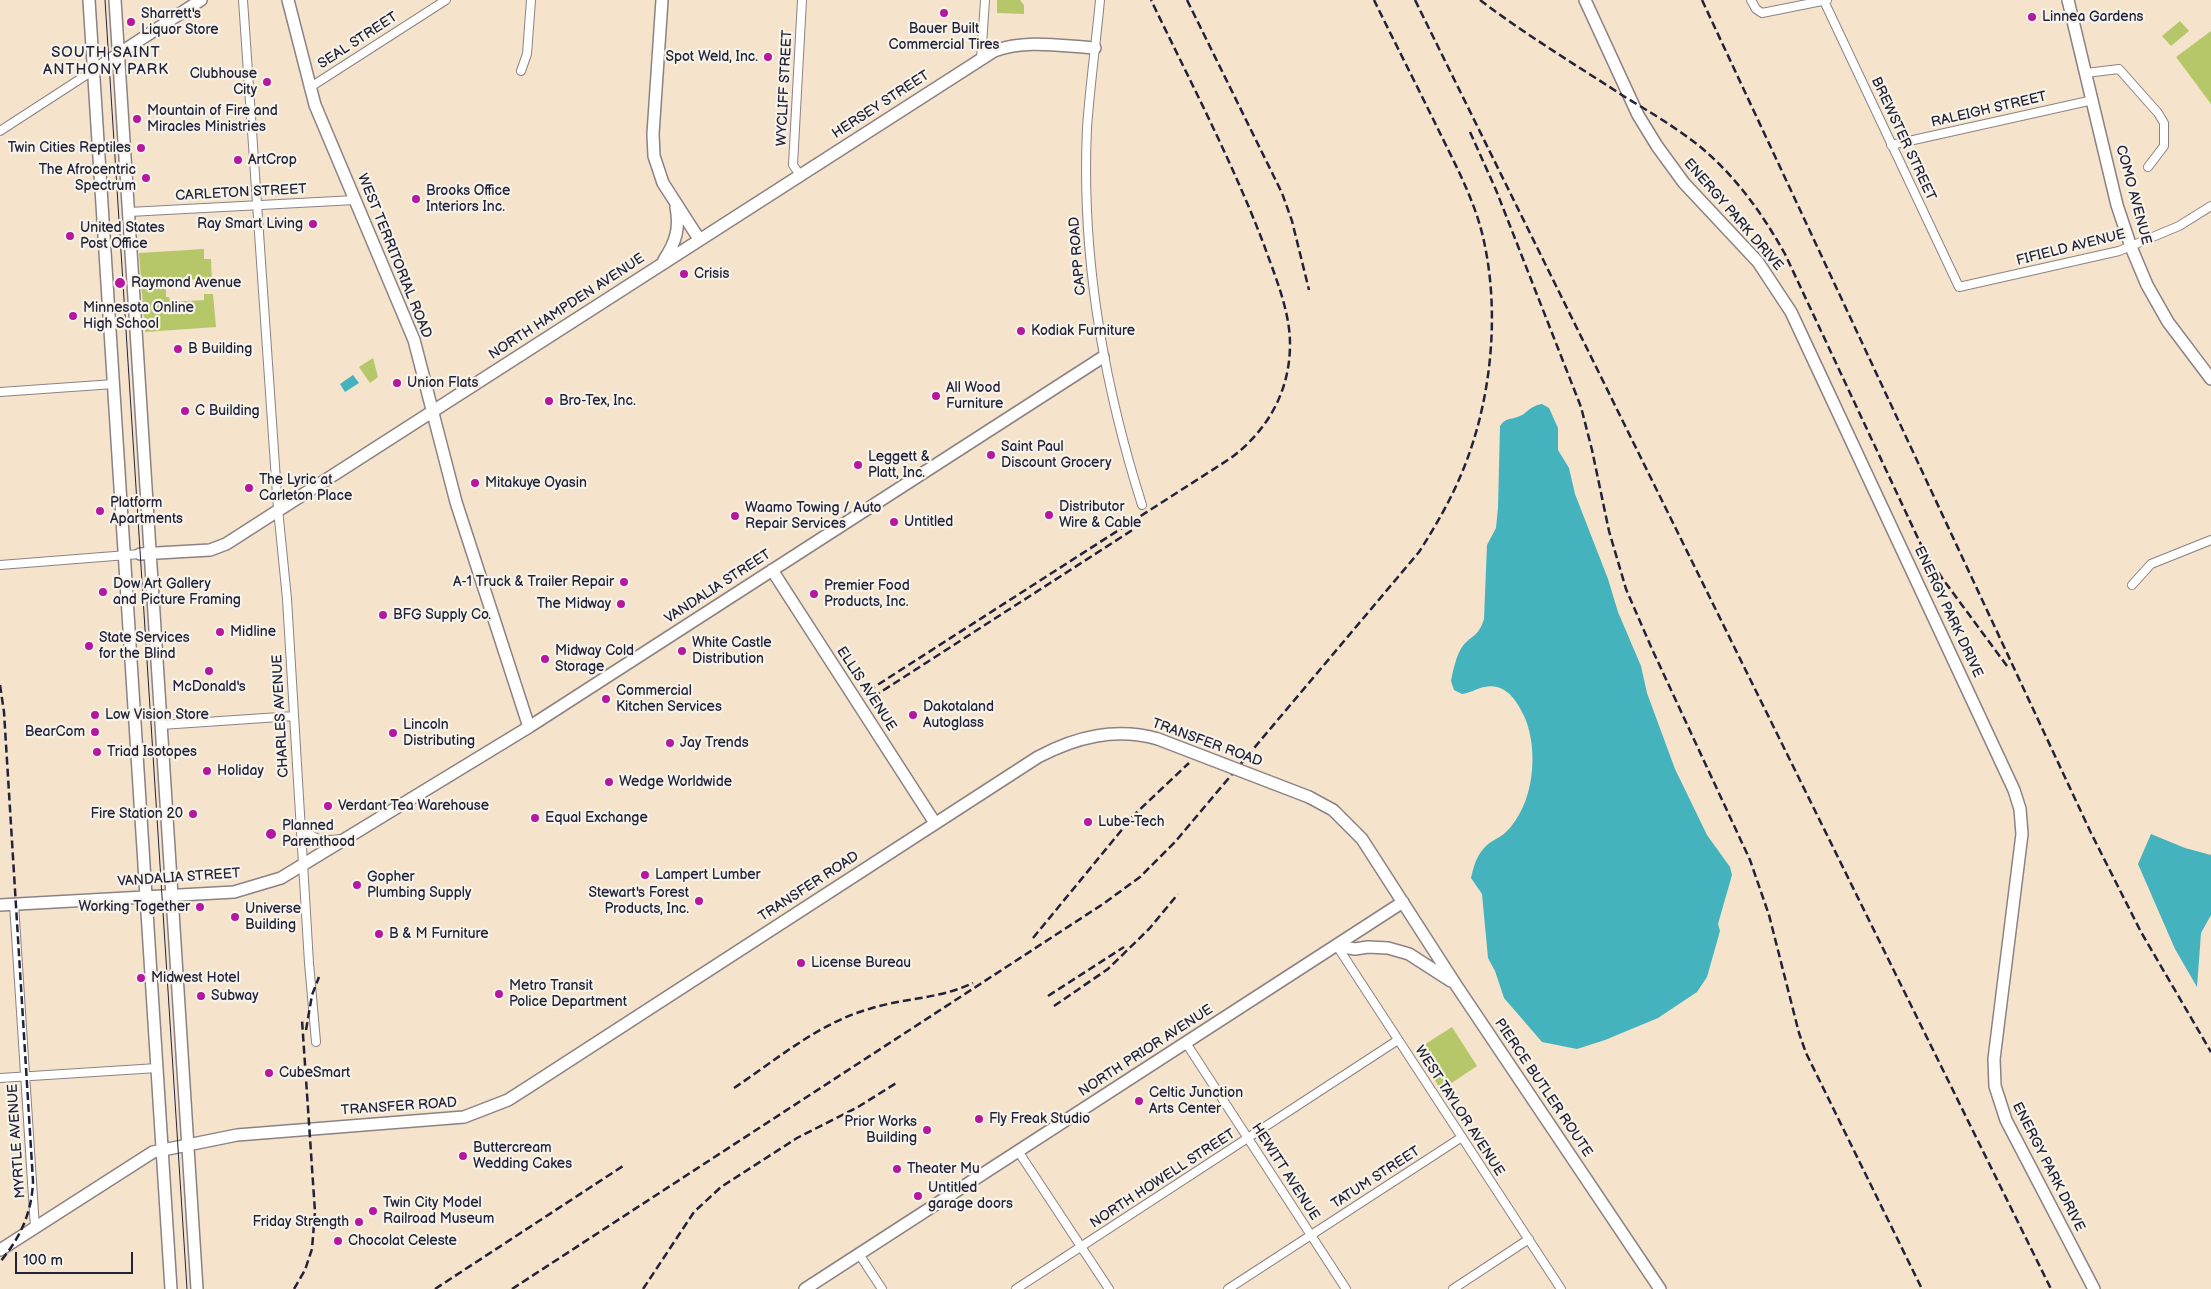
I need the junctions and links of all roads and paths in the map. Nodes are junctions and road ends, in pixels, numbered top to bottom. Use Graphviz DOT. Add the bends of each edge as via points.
graph roads {
  1 [pos="89,0"];
  2 [pos="115,0"];
  3 [pos="201,0"];
  4 [pos="243,0"];
  5 [pos="288,0"];
  6 [pos="446,0"];
  7 [pos="531,0"];
  8 [pos="662,0"];
  9 [pos="802,0"];
  10 [pos="985,0"];
  11 [pos="1100,0"];
  12 [pos="1585,0"];
  13 [pos="1750,0"];
  14 [pos="1826,0"];
  15 [pos="2068,0"];
  16 [pos="1094,48"];
  17 [pos="118,54"];
  18 [pos="981,59"];
  19 [pos="94,70"];
  20 [pos="521,70"];
  21 [pos="2086,73"];
  22 [pos="309,88"];
  23 [pos="2093,100"];
  24 [pos="0,131"];
  25 [pos="1891,145"];
  26 [pos="2148,167"];
  27 [pos="800,175"];
  28 [pos="355,200"];
  29 [pos="676,203"];
  30 [pos="259,204"];
  31 [pos="2211,206"];
  32 [pos="129,212"];
  33 [pos="699,239"];
  34 [pos="2130,247"];
  35 [pos="661,265"];
  36 [pos="1959,287"];
  37 [pos="1103,357"];
  38 [pos="2211,379"];
  39 [pos="114,384"];
  40 [pos="0,392"];
  41 [pos="432,412"];
  42 [pos="1142,505"];
  43 [pos="278,509"];
  44 [pos="2211,540"];
  45 [pos="145,554"];
  46 [pos="125,555"];
  47 [pos="0,565"];
  48 [pos="772,570"];
  49 [pos="2132,585"];
  50 [pos="294,716"];
  51 [pos="161,725"];
  52 [pos="529,726"];
  53 [pos="935,823"];
  54 [pos="300,825"];
  55 [pos="347,838"];
  56 [pos="302,866"];
  57 [pos="172,894"];
  58 [pos="146,896"];
  59 [pos="1403,902"];
  60 [pos="14,904"];
  61 [pos="0,905"];
  62 [pos="1337,946"];
  63 [pos="1456,985"];
  64 [pos="1398,1040"];
  65 [pos="316,1042"];
  66 [pos="1186,1043"];
  67 [pos="157,1068"];
  68 [pos="25,1076"];
  69 [pos="0,1078"];
  70 [pos="1462,1137"];
  71 [pos="1248,1138"];
  72 [pos="188,1144"];
  73 [pos="162,1150"];
  74 [pos="1018,1152"];
  75 [pos="34,1228"];
  76 [pos="1311,1235"];
  77 [pos="1529,1239"];
  78 [pos="1081,1247"];
  79 [pos="0,1250"];
  80 [pos="859,1254"];
  81 [pos="171,1289"];
  82 [pos="197,1289"];
  83 [pos="804,1289"];
  84 [pos="882,1289"];
  85 [pos="1016,1289"];
  86 [pos="1109,1289"];
  87 [pos="1228,1289"];
  88 [pos="1346,1289"];
  89 [pos="1453,1289"];
  90 [pos="1561,1289"];
  91 [pos="1660,1289"];
  92 [pos="2094,1289"];
  1 -- 19 [label="street"];
  2 -- 17 [label="street"];
  3 -- 17 [label="street"];
  4 -- 30 [label="street, CHARLES AVENUE"];
  5 -- 22 [label="street, WEST TERRITORIAL ROAD"];
  6 -- 22 [label="street, SEAL STREET"];
  7 -- 20 [label="street" via="527,54"];
  8 -- 29 [label="street" via="653,144 663,183"];
  9 -- 27 [label="street, WYCLIFF STREET" via="793,165"];
  10 -- 18 [label="street"];
  11 -- 16 [label="street, CAPP ROAD"];
  12 -- 92 [label="street, ENERGY PARK DRIVE" via="1638,115 1661,153 1684,184 1758,262 1791,312 2014,790 2022,821 2022,840 1994,1059 1995,1086 2006,1120"];
  13 -- 14 [label="street" via="1762,13"];
  14 -- 25 [label="street, BREWSTER STREET"];
  15 -- 21 [label="street, COMO AVENUE"];
  16 -- 18 [label="street, HERSEY STREET" via="1034,43 1006,46"];
  16 -- 37 [label="street, CAPP ROAD" via="1088,127 1087,216"];
  17 -- 19 [label="street"];
  17 -- 32 [label="street"];
  18 -- 27 [label="street, HERSEY STREET"];
  19 -- 24 [label="street"];
  19 -- 39 [label="street"];
  21 -- 23 [label="street, COMO AVENUE"];
  21 -- 26 [label="street" via="2119,70 2160,116 2165,132 2164,146"];
  22 -- 28 [label="street, WEST TERRITORIAL ROAD"];
  23 -- 25 [label="street, RALEIGH STREET"];
  23 -- 34 [label="street, COMO AVENUE"];
  25 -- 36 [label="street, BREWSTER STREET"];
  27 -- 33 [label="street, HERSEY STREET"];
  28 -- 30 [label="street, CARLETON STREET"];
  28 -- 41 [label="street, WEST TERRITORIAL ROAD" via="414,340"];
  29 -- 33 [label="street"];
  29 -- 35 [label="street, NORTH HAMPDEN AVENUE" via="679,221 676,241"];
  30 -- 32 [label="street, CARLETON STREET"];
  30 -- 43 [label="street, CHARLES AVENUE"];
  31 -- 34 [label="street, FIFIELD AVENUE" via="2179,226"];
  32 -- 45 [label="street"];
  33 -- 35 [label="street, NORTH HAMPDEN AVENUE"];
  34 -- 36 [label="street, FIFIELD AVENUE"];
  34 -- 38 [label="street, COMO AVENUE" via="2168,322"];
  35 -- 41 [label="street, NORTH HAMPDEN AVENUE"];
  37 -- 42 [label="street, CAPP ROAD" via="1118,424"];
  37 -- 48 [label="street, VANDALIA STREET"];
  39 -- 40 [label="street"];
  39 -- 46 [label="street"];
  41 -- 43 [label="street, NORTH HAMPDEN AVENUE"];
  41 -- 52 [label="street, WEST TERRITORIAL ROAD" via="456,502"];
  43 -- 45 [label="street, NORTH HAMPDEN AVENUE" via="218,548"];
  43 -- 50 [label="street, CHARLES AVENUE"];
  44 -- 49 [label="street" via="2151,564"];
  45 -- 46 [label="street, NORTH HAMPDEN AVENUE"];
  45 -- 51 [label="street"];
  46 -- 47 [label="street, NORTH HAMPDEN AVENUE"];
  46 -- 58 [label="street"];
  48 -- 52 [label="street, VANDALIA STREET"];
  48 -- 53 [label="street, ELLIS AVENUE"];
  50 -- 51 [label="street"];
  50 -- 54 [label="street, CHARLES AVENUE"];
  51 -- 57 [label="street"];
  52 -- 55 [label="street, VANDALIA STREET"];
  53 -- 59 [label="street, TRANSFER ROAD, bridge" via="1038,757 1069,743 1119,733 1145,736 1309,797 1333,810 1354,829"];
  53 -- 72 [label="street, TRANSFER ROAD" via="508,1100 482,1112 446,1120 237,1135"];
  54 -- 55 [label="street, VANDALIA STREET" via="317,840"];
  54 -- 56 [label="street, CHARLES AVENUE"];
  55 -- 56 [label="street, VANDALIA STREET"];
  56 -- 57 [label="street, VANDALIA STREET" via="281,878 234,892"];
  56 -- 65 [label="street, CHARLES AVENUE"];
  57 -- 58 [label="street, VANDALIA STREET"];
  57 -- 72 [label="street"];
  58 -- 60 [label="street, VANDALIA STREET"];
  58 -- 67 [label="street"];
  59 -- 62 [label="street, NORTH PRIOR AVENUE"];
  59 -- 63 [label="street, PIERCE BUTLER ROUTE"];
  60 -- 61 [label="street, VANDALIA STREET"];
  60 -- 68 [label="street, MYRTLE AVENUE"];
  62 -- 63 [label="street" via="1388,948 1409,954"];
  62 -- 64 [label="street, WEST TAYLOR AVENUE"];
  62 -- 66 [label="street, NORTH PRIOR AVENUE"];
  63 -- 91 [label="street, PIERCE BUTLER ROUTE"];
  64 -- 70 [label="street, WEST TAYLOR AVENUE"];
  64 -- 71 [label="street, NORTH HOWELL STREET"];
  66 -- 71 [label="street, HEWITT AVENUE"];
  66 -- 74 [label="street, NORTH PRIOR AVENUE"];
  67 -- 68 [label="street"];
  67 -- 73 [label="street"];
  68 -- 69 [label="street"];
  68 -- 75 [label="street, MYRTLE AVENUE"];
  70 -- 76 [label="street, TATUM STREET"];
  70 -- 77 [label="street, WEST TAYLOR AVENUE"];
  71 -- 76 [label="street, HEWITT AVENUE"];
  71 -- 78 [label="street, NORTH HOWELL STREET"];
  72 -- 73 [label="street, TRANSFER ROAD"];
  72 -- 82 [label="street"];
  73 -- 75 [label="street, TRANSFER ROAD" via="146,1156"];
  73 -- 81 [label="street"];
  74 -- 78 [label="street"];
  74 -- 80 [label="street, NORTH PRIOR AVENUE"];
  75 -- 79 [label="street, TRANSFER ROAD"];
  76 -- 87 [label="street, TATUM STREET"];
  76 -- 88 [label="street, HEWITT AVENUE"];
  77 -- 89 [label="street"];
  77 -- 90 [label="street, WEST TAYLOR AVENUE"];
  78 -- 85 [label="street, NORTH HOWELL STREET"];
  78 -- 86 [label="street"];
  80 -- 83 [label="street, NORTH PRIOR AVENUE"];
  80 -- 84 [label="street"];
}
